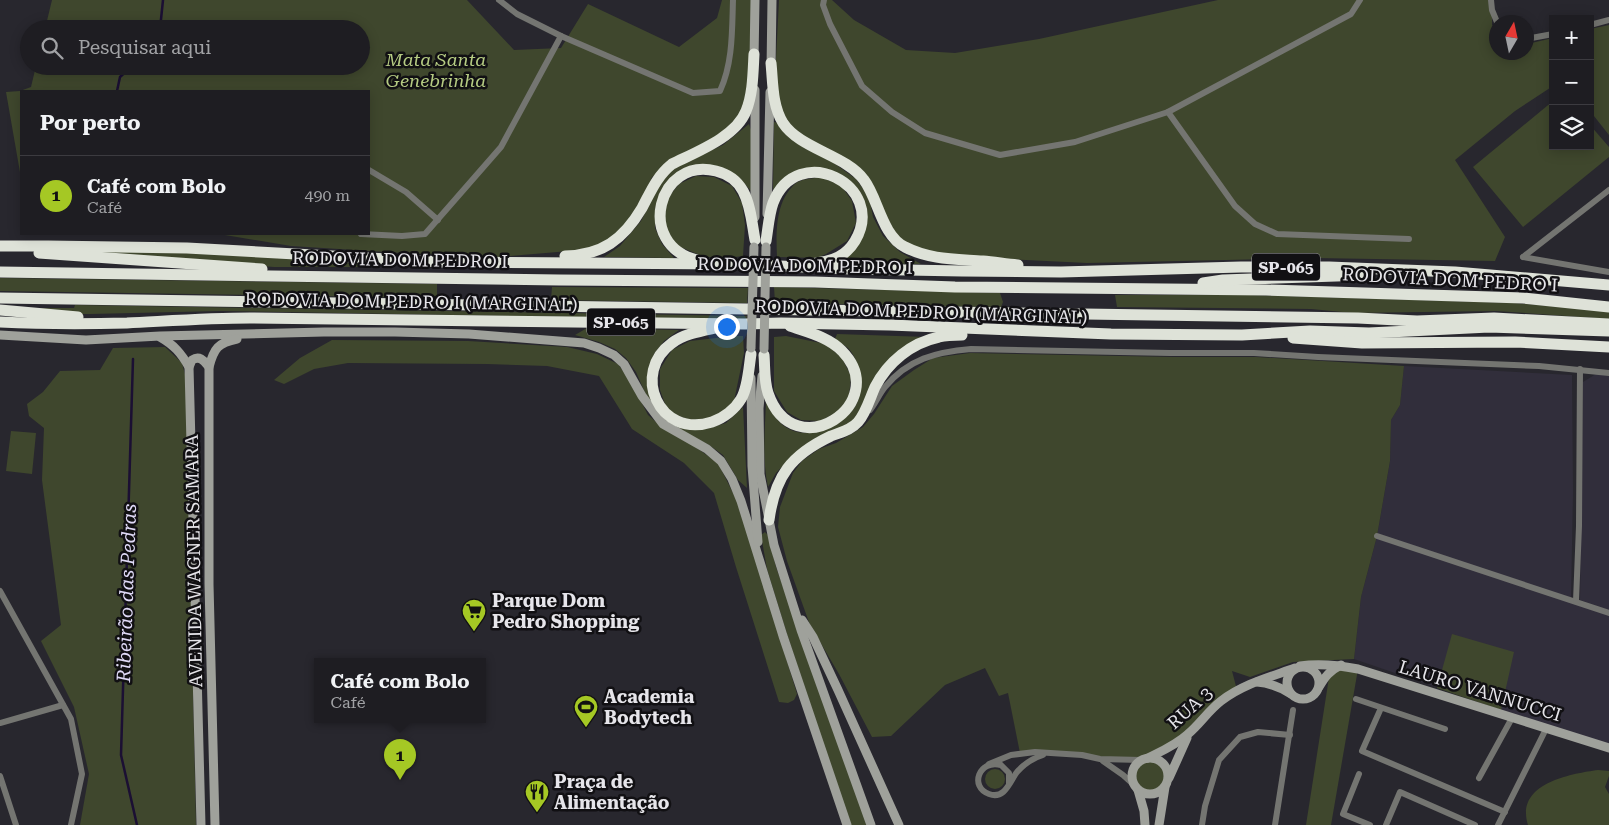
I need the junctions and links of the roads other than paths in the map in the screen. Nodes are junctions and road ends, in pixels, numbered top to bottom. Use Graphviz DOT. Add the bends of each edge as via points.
graph roads {
  1 [pos="499,0"];
  2 [pos="733,0"];
  3 [pos="755,0"];
  4 [pos="772,0"];
  5 [pos="824,0"];
  6 [pos="1360,0"];
  7 [pos="1491,0"];
  8 [pos="1494,15"];
  9 [pos="1609,20"];
  10 [pos="1594,24"];
  11 [pos="1549,35"];
  12 [pos="561,36"];
  13 [pos="1534,38"];
  14 [pos="754,54"];
  15 [pos="771,63"];
  16 [pos="1168,112"];
  17 [pos="370,171"];
  18 [pos="1609,190"];
  19 [pos="438,220"];
  20 [pos="370,234"];
  21 [pos="1409,239"];
  22 [pos="760,244"];
  23 [pos="0,246"];
  24 [pos="0,251"];
  25 [pos="443,262"];
  26 [pos="729,264"];
  27 [pos="786,266"];
  28 [pos="1453,271"];
  29 [pos="0,272"];
  30 [pos="1061,272"];
  31 [pos="1609,272"];
  32 [pos="336,277"];
  33 [pos="1609,285"];
  34 [pos="1161,288"];
  35 [pos="0,298"];
  36 [pos="1609,307"];
  37 [pos="0,310"];
  38 [pos="216,318"];
  39 [pos="0,322"];
  40 [pos="781,323"];
  41 [pos="745,324"];
  42 [pos="1609,324"];
  43 [pos="1006,331"];
  44 [pos="1609,331"];
  45 [pos="1242,334"];
  46 [pos="264,335"];
  47 [pos="2,336"];
  48 [pos="160,336"];
  49 [pos="1609,347"];
  50 [pos="751,351"];
  51 [pos="764,352"];
  52 [pos="189,367"];
  53 [pos="209,367"];
  54 [pos="1580,369"];
  55 [pos="1609,373"];
  56 [pos="858,421"];
  57 [pos="769,520"];
  58 [pos="1378,536"];
  59 [pos="766,579"];
  60 [pos="0,591"];
  61 [pos="1576,601"];
  62 [pos="792,605"];
  63 [pos="1609,613"];
  64 [pos="1341,665"];
  65 [pos="1298,667"];
  66 [pos="1254,682"];
  67 [pos="1318,688"];
  68 [pos="1291,694"];
  69 [pos="1356,699"];
  70 [pos="63,705"];
  71 [pos="1381,708"];
  72 [pos="1293,710"];
  73 [pos="1512,718"];
  74 [pos="0,723"];
  75 [pos="1445,729"];
  76 [pos="1546,729"];
  77 [pos="1190,733"];
  78 [pos="1290,735"];
  79 [pos="1609,748"];
  80 [pos="1047,754"];
  81 [pos="1100,759"];
  82 [pos="1144,759"];
  83 [pos="989,764"];
  84 [pos="1359,774"];
  85 [pos="0,776"];
  86 [pos="1479,778"];
  87 [pos="1010,784"];
  88 [pos="1166,784"];
  89 [pos="1136,787"];
  90 [pos="1505,812"];
  91 [pos="16,825"];
  92 [pos="71,825"];
  93 [pos="201,825"];
  94 [pos="215,825"];
  95 [pos="847,825"];
  96 [pos="871,825"];
  97 [pos="898,825"];
  98 [pos="1145,825"];
  99 [pos="1159,825"];
  100 [pos="1202,825"];
  101 [pos="1275,825"];
  102 [pos="1370,825"];
  103 [pos="1386,825"];
  104 [pos="1475,825"];
  105 [pos="1498,825"];
  1 -- 12 [label="street" via="517,14"];
  2 -- 12 [label="street" via="730,52 720,91 693,93"];
  3 -- 14 [label="main road"];
  4 -- 15 [label="main road"];
  5 -- 16 [label="street" via="830,24 862,86 892,112 925,133 1000,155 1075,142"];
  6 -- 16 [label="street" via="1350,14"];
  7 -- 8 [label="street"];
  9 -- 10 [label="street"];
  11 -- 13 [label="street"];
  12 -- 19 [label="street" via="501,147"];
  14 -- 22 [label="main road"];
  14 -- 25 [label="highway" via="750,97 741,120 726,136 665,170 630,225 605,248 573,256"];
  15 -- 22 [label="main road"];
  15 -- 30 [label="highway" via="774,98 784,124 805,142 864,178 879,214 902,246 936,258 987,261"];
  16 -- 21 [label="street" via="1235,206 1255,224 1277,234"];
  17 -- 19 [label="street" via="406,192"];
  18 -- 31 [label="street" via="1523,257"];
  19 -- 20 [label="street" via="425,234"];
  22 -- 26 [label="highway" via="748,202 732,178 706,169 686,173 673,182 660,206 659,219 664,236 687,257"];
  22 -- 27 [label="highway" via="773,204 787,181 807,172 818,172 829,174 850,186 862,214 858,235 851,247 832,260"];
  22 -- 50 [label="main road, bridge"];
  22 -- 51 [label="main road, bridge"];
  23 -- 25 [label="highway, SP-065" via="187,248"];
  24 -- 32 [label="highway" via="195,263"];
  25 -- 26 [label="highway, SP-065"];
  26 -- 27 [label="highway, SP-065"];
  27 -- 30 [label="highway, SP-065" via="851,270"];
  28 -- 30 [label="highway, SP-065" via="1310,266"];
  28 -- 33 [label="highway, SP-065"];
  28 -- 34 [label="highway" via="1223,280"];
  29 -- 32 [label="highway, RODOVIA DOM PEDRO I / SP-065"];
  32 -- 34 [label="highway, RODOVIA DOM PEDRO I / SP-065"];
  34 -- 36 [label="highway, RODOVIA DOM PEDRO I / SP-065" via="1523,298"];
  35 -- 42 [label="highway, RODOVIA DOM PEDRO I / SP-065" via="1417,321 1494,318"];
  37 -- 38 [label="highway" via="91,317 168,315"];
  38 -- 39 [label="highway, RODOVIA DOM PEDRO I (MARGINAL) / SP-065" via="116,323"];
  38 -- 41 [label="highway, RODOVIA DOM PEDRO I (MARGINAL) / SP-065"];
  40 -- 41 [label="highway, RODOVIA DOM PEDRO I (MARGINAL) / SP-065"];
  40 -- 43 [label="highway, RODOVIA DOM PEDRO I (MARGINAL) / SP-065"];
  40 -- 51 [label="highway" via="842,350 855,375 856,388 846,411 834,421 808,428 785,419 767,392"];
  41 -- 50 [label="highway" via="687,336 660,354 653,371 653,389 664,413 686,424 701,425 719,419 742,397"];
  43 -- 45 [label="highway, RODOVIA DOM PEDRO I (MARGINAL) / SP-065"];
  43 -- 56 [label="highway" via="940,337 905,352 880,378"];
  44 -- 45 [label="highway" via="1488,327"];
  45 -- 49 [label="highway" via="1362,343 1515,342"];
  46 -- 48 [label="main road"];
  46 -- 53 [label="main road, AVENIDA WAGNER SAMARA" via="217,346"];
  46 -- 59 [label="main road" via="324,332 469,334 584,343 614,355 624,364 663,424 707,449 721,461 741,501"];
  47 -- 48 [label="main road" via="86,340"];
  48 -- 52 [label="main road" via="175,346"];
  50 -- 59 [label="main road" via="756,533"];
  51 -- 57 [label="main road" via="759,441 760,474"];
  52 -- 53 [label="main road" via="192,360 199,358"];
  52 -- 93 [label="main road, AVENIDA WAGNER SAMARA"];
  53 -- 94 [label="main road, AVENIDA WAGNER SAMARA"];
  54 -- 55 [label="street"];
  54 -- 56 [label="street" via="1254,353 971,349 945,351 914,362 893,377 868,413"];
  54 -- 61 [label="street"];
  56 -- 57 [label="highway" via="801,453 787,468 772,502"];
  57 -- 62 [label="main road"];
  58 -- 61 [label="street"];
  59 -- 95 [label="main road"];
  60 -- 70 [label="street"];
  61 -- 63 [label="street"];
  62 -- 96 [label="main road"];
  62 -- 97 [label="main road" via="835,683"];
  64 -- 65 [label="main road, RUA 3"];
  64 -- 67 [label="main road" via="1326,675"];
  64 -- 73 [label="main road, LAURO VANNUCCI"];
  65 -- 66 [label="main road, RUA 3"];
  65 -- 67 [label="main road" via="1311,668 1316,672"];
  65 -- 68 [label="main road" via="1286,680"];
  66 -- 68 [label="main road" via="1266,682"];
  66 -- 77 [label="main road, RUA 3" via="1221,701"];
  67 -- 68 [label="main road" via="1306,699"];
  69 -- 71 [label="street"];
  70 -- 74 [label="street"];
  70 -- 92 [label="street" via="71,719 82,774"];
  71 -- 75 [label="street"];
  71 -- 90 [label="street" via="1362,751"];
  72 -- 78 [label="street"];
  73 -- 76 [label="main road, LAURO VANNUCCI"];
  73 -- 86 [label="street"];
  76 -- 79 [label="main road, LAURO VANNUCCI"];
  76 -- 90 [label="street"];
  77 -- 82 [label="main road, RUA 3"];
  77 -- 88 [label="main road"];
  78 -- 100 [label="street" via="1258,732 1240,737 1219,760 1204,806"];
  78 -- 101 [label="street"];
  80 -- 81 [label="street"];
  80 -- 83 [label="street" via="1011,754"];
  80 -- 87 [label="street" via="1024,765"];
  81 -- 82 [label="street"];
  81 -- 89 [label="street"];
  82 -- 88 [label="main road" via="1155,759 1166,767"];
  82 -- 89 [label="main road" via="1132,771 1131,778"];
  83 -- 87 [label="street" via="1006,768"];
  83 -- 87 [label="street" via="978,778 982,790 995,795 1005,791"];
  84 -- 102 [label="street" via="1343,814"];
  85 -- 91 [label="street"];
  88 -- 89 [label="main road" via="1155,794"];
  88 -- 99 [label="main road"];
  89 -- 98 [label="main road"];
  90 -- 105 [label="street"];
  103 -- 104 [label="street" via="1400,792"];
}
